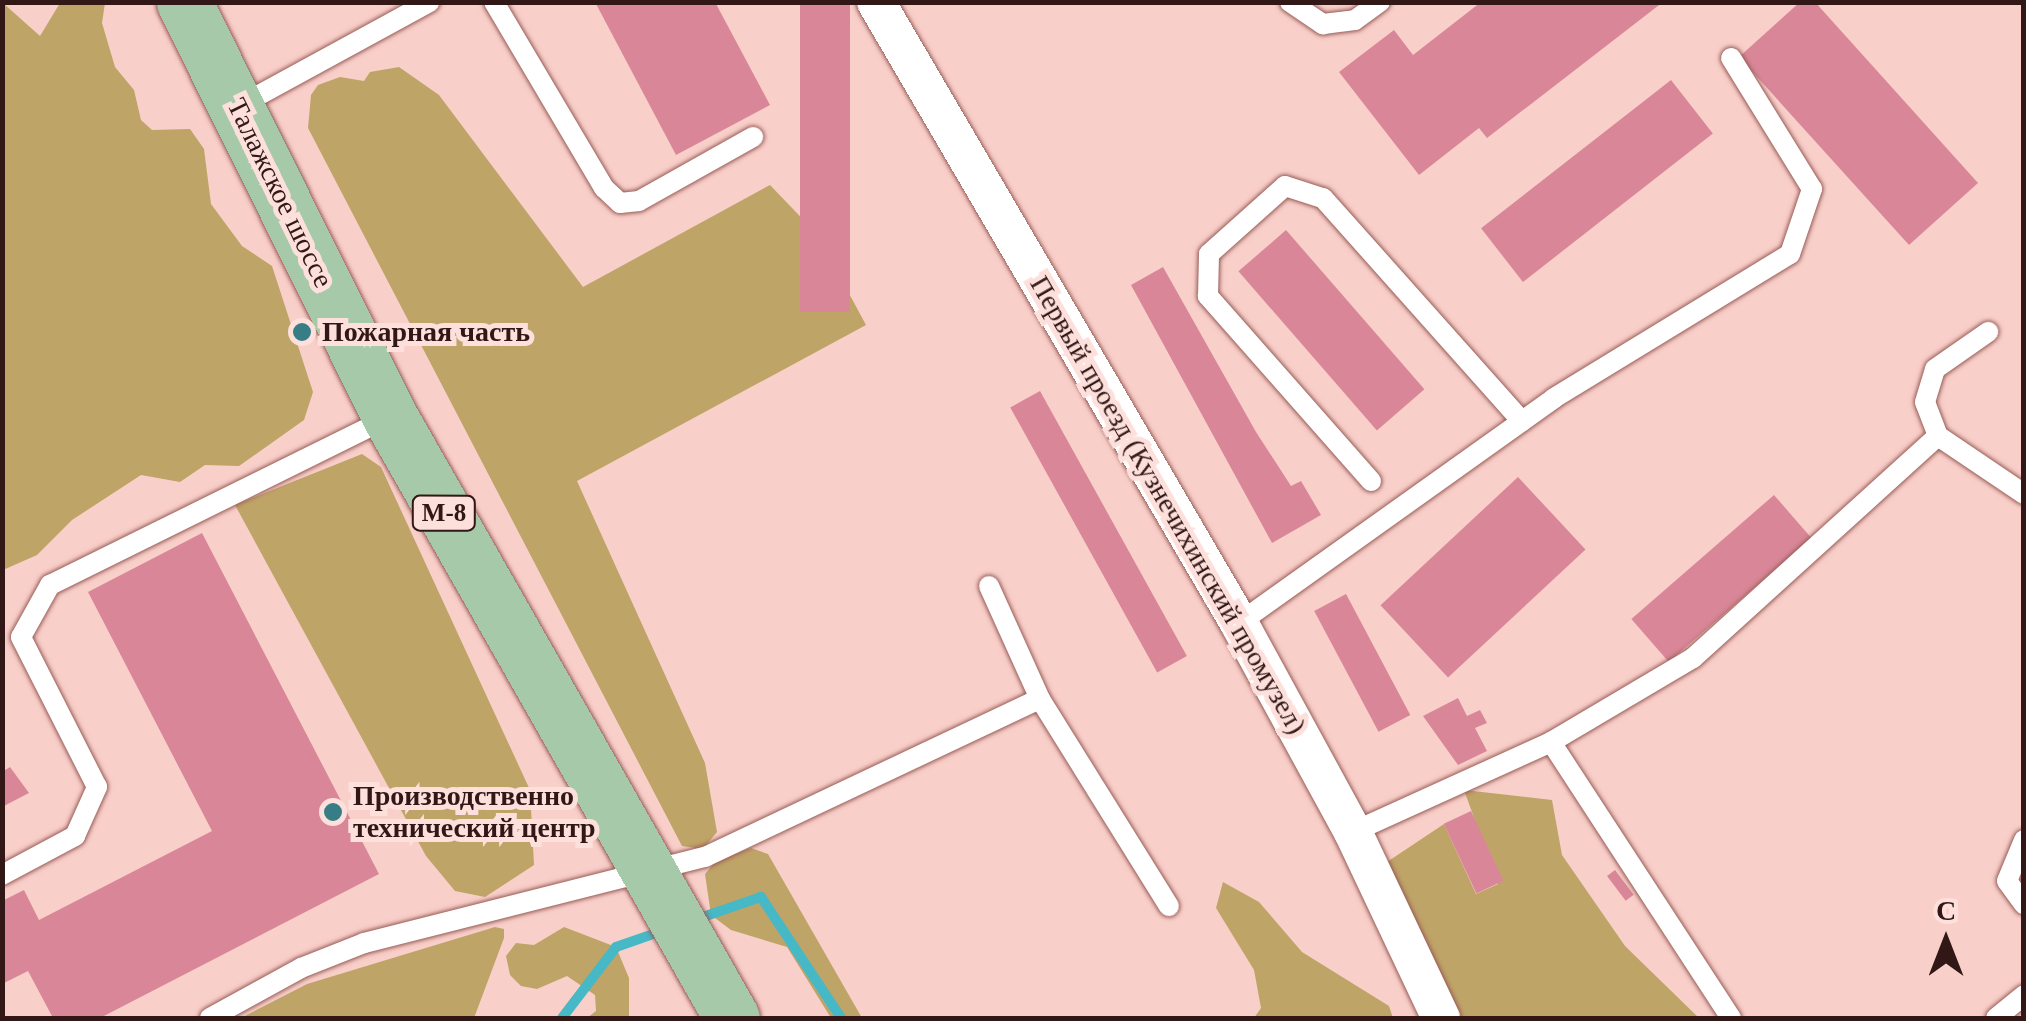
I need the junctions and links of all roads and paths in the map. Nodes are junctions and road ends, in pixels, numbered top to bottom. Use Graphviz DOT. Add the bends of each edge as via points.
graph roads {
  1 [pos="184,2"];
  2 [pos="430,2"];
  3 [pos="494,2"];
  4 [pos="876,2"];
  5 [pos="1290,2"];
  6 [pos="1380,2"];
  7 [pos="1731,58"];
  8 [pos="237,107"];
  9 [pos="753,137"];
  10 [pos="1988,332"];
  11 [pos="390,417"];
  12 [pos="1522,422"];
  13 [pos="1938,436"];
  14 [pos="1371,481"];
  15 [pos="2024,494"];
  16 [pos="989,586"];
  17 [pos="1239,622"];
  18 [pos="1040,699"];
  19 [pos="1551,742"];
  20 [pos="1353,832"];
  21 [pos="2024,840"];
  22 [pos="2,874"];
  23 [pos="2024,904"];
  24 [pos="1169,906"];
  25 [pos="673,920"];
  26 [pos="2024,996"];
  27 [pos="210,1018"];
  28 [pos="700,1018"];
  29 [pos="732,1018"];
  30 [pos="1441,1018"];
  31 [pos="1731,1018"];
  32 [pos="1996,1018"];
  1 -- 8 [label="main road, Талажское шоссе / М-8"];
  2 -- 8 [label="lane"];
  3 -- 9 [label="lane" via="604,188 620,203 639,201"];
  4 -- 17 [label="street, Первый проезд (Кузнечихинский промузел)"];
  5 -- 6 [label="lane" via="1323,24 1355,20"];
  7 -- 12 [label="lane" via="1812,189 1790,254"];
  8 -- 11 [label="main road, Талажское шоссе / М-8"];
  10 -- 13 [label="lane" via="1935,370 1925,402"];
  11 -- 22 [label="lane" via="50,585 21,637 97,788 74,836"];
  11 -- 25 [label="main road, Талажское шоссе / М-8"];
  12 -- 14 [label="lane" via="1323,198 1285,186 1210,254 1208,296"];
  12 -- 17 [label="lane"];
  13 -- 15 [label="lane"];
  13 -- 19 [label="lane" via="1693,658"];
  16 -- 18 [label="lane"];
  17 -- 20 [label="street, Первый проезд (Кузнечихинский промузел)"];
  18 -- 24 [label="lane"];
  18 -- 25 [label="lane" via="705,857"];
  19 -- 20 [label="lane"];
  19 -- 31 [label="lane"];
  20 -- 30 [label="street, Первый проезд (Кузнечихинский промузел)"];
  21 -- 23 [label="lane" via="2007,881"];
  25 -- 27 [label="lane" via="364,944 301,968"];
  25 -- 28 [label="main road, М-8"];
  25 -- 29 [label="main road, М-8"];
  26 -- 32 [label="lane"];
}
